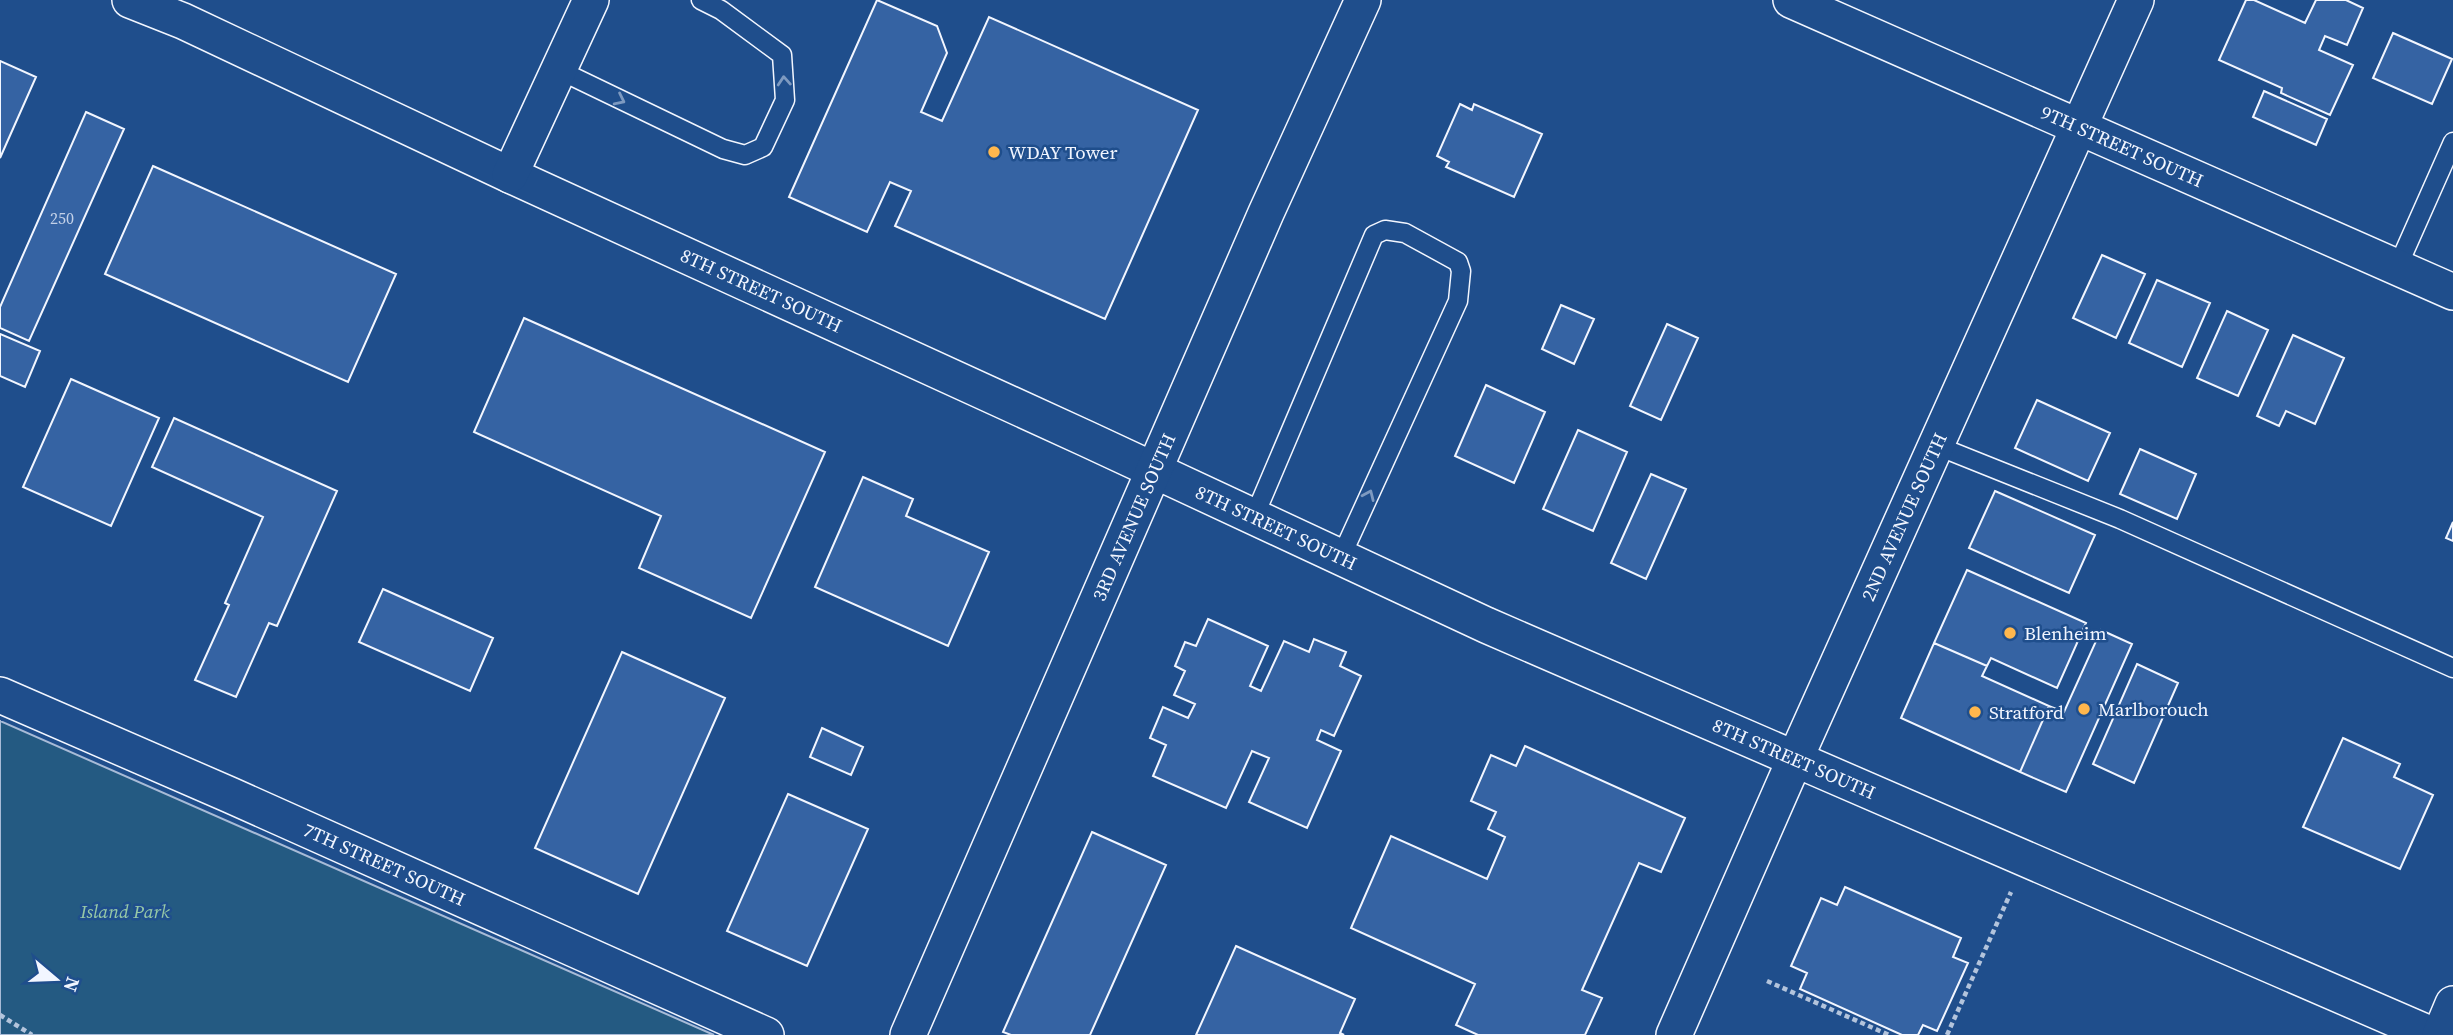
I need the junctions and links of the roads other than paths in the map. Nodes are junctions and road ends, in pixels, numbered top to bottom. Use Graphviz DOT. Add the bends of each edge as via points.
graph roads {
  1 [pos="130,0"];
  2 [pos="591,0"];
  3 [pos="701,0"];
  4 [pos="1363,0"];
  5 [pos="1791,0"];
  6 [pos="2136,0"];
  7 [pos="559,70"];
  8 [pos="2078,126"];
  9 [pos="2453,142"];
  10 [pos="510,176"];
  11 [pos="2398,268"];
  12 [pos="2453,292"];
  13 [pos="1935,445"];
  14 [pos="1154,470"];
  15 [pos="1254,517"];
  16 [pos="1341,557"];
  17 [pos="2453,668"];
  18 [pos="0,695"];
  19 [pos="1795,759"];
  20 [pos="2453,1004"];
  21 [pos="766,1035"];
  22 [pos="908,1035"];
  23 [pos="1674,1035"];
  24 [pos="2432,1035"];
  25 [pos="2440,1035"];
  1 -- 10 [label="street, 8TH STREET SOUTH"];
  2 -- 7 [label="street"];
  7 -- 3 [label="lane, one-way" via="723,149 745,155 763,147 785,100 782,55"];
  4 -- 14 [label="street, 3RD AVENUE SOUTH"];
  5 -- 8 [label="street, 9TH STREET SOUTH"];
  6 -- 8 [label="street, 2ND AVENUE SOUTH"];
  7 -- 10 [label="street"];
  8 -- 11 [label="street, 9TH STREET SOUTH"];
  8 -- 13 [label="street, 2ND AVENUE SOUTH"];
  9 -- 11 [label="lane"];
  10 -- 14 [label="street, 8TH STREET SOUTH"];
  11 -- 12 [label="street, 9TH STREET SOUTH"];
  13 -- 17 [label="lane" via="2120,519"];
  13 -- 19 [label="street, 2ND AVENUE SOUTH"];
  14 -- 15 [label="street, 8TH STREET SOUTH"];
  14 -- 22 [label="street, 3RD AVENUE SOUTH"];
  15 -- 16 [label="street, 8TH STREET SOUTH"];
  16 -- 15 [label="lane, one-way" via="1458,301 1458,262 1405,233 1385,230 1374,235"];
  16 -- 19 [label="street, 8TH STREET SOUTH"];
  18 -- 21 [label="street, 7TH STREET SOUTH"];
  19 -- 23 [label="street, 2ND AVENUE SOUTH"];
  19 -- 24 [label="street, 8TH STREET SOUTH"];
  20 -- 25 [label="street"];
}
